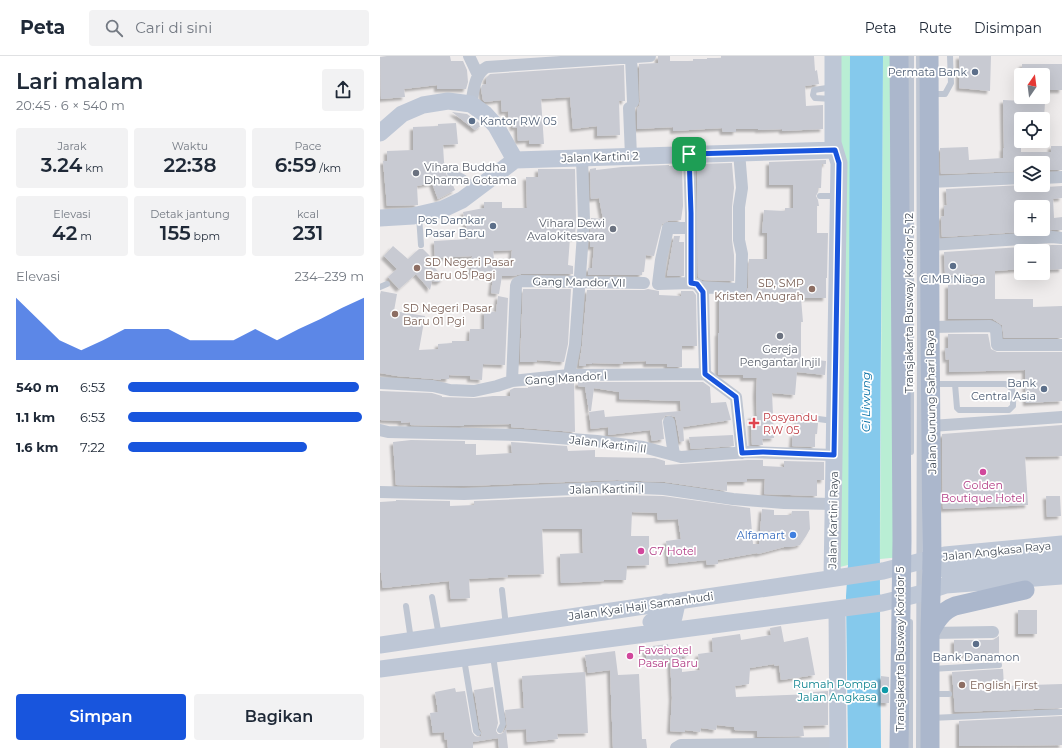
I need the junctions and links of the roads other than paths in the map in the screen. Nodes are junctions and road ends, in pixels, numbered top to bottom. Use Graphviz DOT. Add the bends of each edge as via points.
graph roads {
  1 [pos="469,56"];
  2 [pos="650,56"];
  3 [pos="833,56"];
  4 [pos="900,56"];
  5 [pos="911,56"];
  6 [pos="919,56"];
  7 [pos="929,56"];
  8 [pos="950,56"];
  9 [pos="593,58"];
  10 [pos="631,58"];
  11 [pos="478,75"];
  12 [pos="929,94"];
  13 [pos="471,104"];
  14 [pos="380,133"];
  15 [pos="835,150"];
  16 [pos="739,152"];
  17 [pos="689,154"];
  18 [pos="631,156"];
  19 [pos="582,158"];
  20 [pos="515,160"];
  21 [pos="450,173"];
  22 [pos="1062,177"];
  23 [pos="1014,178"];
  24 [pos="1050,178"];
  25 [pos="929,182"];
  26 [pos="476,190"];
  27 [pos="820,196"];
  28 [pos="839,196"];
  29 [pos="419,215"];
  30 [pos="380,218"];
  31 [pos="691,228"];
  32 [pos="1062,238"];
  33 [pos="422,245"];
  34 [pos="930,245"];
  35 [pos="977,278"];
  36 [pos="930,281"];
  37 [pos="579,282"];
  38 [pos="644,283"];
  39 [pos="387,284"];
  40 [pos="696,285"];
  41 [pos="380,287"];
  42 [pos="915,327"];
  43 [pos="1062,344"];
  44 [pos="705,374"];
  45 [pos="569,375"];
  46 [pos="512,382"];
  47 [pos="380,384"];
  48 [pos="931,384"];
  49 [pos="955,384"];
  50 [pos="797,416"];
  51 [pos="1062,416"];
  52 [pos="835,421"];
  53 [pos="669,422"];
  54 [pos="931,426"];
  55 [pos="380,430"];
  56 [pos="742,453"];
  57 [pos="671,454"];
  58 [pos="834,455"];
  59 [pos="911,456"];
  60 [pos="380,492"];
  61 [pos="834,504"];
  62 [pos="1062,544"];
  63 [pos="1062,560"];
  64 [pos="917,563"];
  65 [pos="1062,576"];
  66 [pos="838,577"];
  67 [pos="1062,588"];
  68 [pos="502,590"];
  69 [pos="1025,590"];
  70 [pos="917,593"];
  71 [pos="432,597"];
  72 [pos="695,598"];
  73 [pos="666,602"];
  74 [pos="406,606"];
  75 [pos="841,608"];
  76 [pos="910,617"];
  77 [pos="726,622"];
  78 [pos="506,626"];
  79 [pos="994,632"];
  80 [pos="641,633"];
  81 [pos="930,633"];
  82 [pos="439,636"];
  83 [pos="407,641"];
  84 [pos="380,645"];
  85 [pos="493,654"];
  86 [pos="464,658"];
  87 [pos="408,665"];
  88 [pos="1000,665"];
  89 [pos="380,669"];
  90 [pos="930,669"];
  91 [pos="949,694"];
  92 [pos="930,695"];
  93 [pos="1062,712"];
  94 [pos="930,718"];
  95 [pos="500,730"];
  96 [pos="478,733"];
  97 [pos="838,746"];
  98 [pos="676,748"];
  99 [pos="900,748"];
  100 [pos="910,748"];
  101 [pos="919,748"];
  102 [pos="930,748"];
  1 -- 11 [label="street"];
  2 -- 10 [label="street"];
  3 -- 15 [label="main road, Jalan Kartini Raya"];
  4 -- 42 [label="main road, Jalan Gunung Sahari Raya"];
  5 -- 42 [label="lane, Transjakarta Busway Koridor 5, 12"];
  6 -- 42 [label="lane, Transjakarta Busway Koridor 5, 12"];
  7 -- 12 [label="main road, Jalan Gunung Sahari Raya"];
  8 -- 12 [label="lane" via="951,83 945,94"];
  9 -- 10 [label="street"];
  9 -- 11 [label="street" via="494,65 482,69"];
  10 -- 18 [label="street"];
  11 -- 13 [label="street"];
  12 -- 25 [label="main road, Jalan Gunung Sahari Raya"];
  13 -- 14 [label="main road" via="448,102 422,105 402,114"];
  13 -- 20 [label="main road" via="496,126"];
  15 -- 16 [label="main road, Jalan Kartini 2"];
  15 -- 28 [label="main road, Jalan Kartini Raya" via="839,163"];
  16 -- 17 [label="main road, Jalan Kartini 2"];
  16 -- 40 [label="street" via="742,188 739,207 741,288"];
  17 -- 18 [label="main road, Jalan Kartini 2"];
  17 -- 31 [label="street"];
  18 -- 19 [label="main road, Jalan Kartini 2"];
  19 -- 20 [label="main road, Jalan Kartini 2"];
  19 -- 37 [label="street" via="584,220"];
  20 -- 26 [label="main road"];
  21 -- 26 [label="lane" via="466,179"];
  22 -- 24 [label="street"];
  23 -- 25 [label="street"];
  25 -- 34 [label="main road, Jalan Gunung Sahari Raya"];
  26 -- 29 [label="main road" via="443,209"];
  27 -- 28 [label="lane"];
  28 -- 52 [label="main road, Jalan Kartini Raya"];
  29 -- 30 [label="main road"];
  29 -- 33 [label="lane"];
  31 -- 40 [label="street"];
  31 -- 40 [label="street" via="668,228 658,284"];
  32 -- 34 [label="street"];
  34 -- 36 [label="main road, Jalan Gunung Sahari Raya"];
  35 -- 36 [label="lane"];
  36 -- 42 [label="main road, Jalan Gunung Sahari Raya"];
  37 -- 38 [label="street, Gang Mandor VII"];
  37 -- 45 [label="street" via="575,345"];
  37 -- 46 [label="street, Gang Mandor VII" via="517,283"];
  39 -- 41 [label="lane"];
  40 -- 44 [label="street" via="703,292"];
  42 -- 43 [label="street" via="990,326 996,329 999,345"];
  42 -- 48 [label="main road, Jalan Gunung Sahari Raya"];
  42 -- 59 [label="lane, Transjakarta Busway Koridor 5, 12"];
  42 -- 64 [label="main road, Jalan Gunung Sahari Raya"];
  44 -- 45 [label="street, Gang Mandor I"];
  44 -- 56 [label="street" via="736,397"];
  45 -- 46 [label="street, Gang Mandor I"];
  46 -- 47 [label="street, Gang Mandor I" via="474,391"];
  48 -- 49 [label="lane"];
  48 -- 54 [label="main road, Jalan Gunung Sahari Raya"];
  49 -- 49 [label="lane" via="1010,385 1013,406 1009,410 959,410"];
  50 -- 52 [label="lane"];
  51 -- 54 [label="street"];
  52 -- 58 [label="main road, Jalan Kartini Raya"];
  53 -- 57 [label="street"];
  54 -- 64 [label="main road, Jalan Gunung Sahari Raya" via="934,486"];
  55 -- 57 [label="street, Jalan Kartini II" via="520,435 597,441 644,447"];
  56 -- 57 [label="street, Jalan Kartini II" via="681,457"];
  56 -- 58 [label="street, Jalan Kartini II"];
  58 -- 61 [label="main road, Jalan Kartini Raya"];
  60 -- 61 [label="street, Jalan Kartini I" via="464,494 625,487 664,489 740,500"];
  61 -- 66 [label="main road, Jalan Kartini Raya"];
  62 -- 64 [label="main road, Jalan Angkasa Raya" via="945,555"];
  63 -- 64 [label="main road, Jalan Angkasa Raya" via="946,570"];
  64 -- 66 [label="main road, Jalan Kyai Haji Samanhudi"];
  64 -- 70 [label="main road, Jalan Gunung Sahari Raya"];
  64 -- 70 [label="main road, Jalan Gunung Sahari Raya"];
  65 -- 70 [label="main road" via="946,585"];
  66 -- 72 [label="main road, Jalan Kyai Haji Samanhudi"];
  67 -- 69 [label="main road"];
  68 -- 78 [label="lane"];
  69 -- 70 [label="main road"];
  69 -- 81 [label="main road" via="948,608"];
  70 -- 75 [label="main road" via="880,603"];
  70 -- 81 [label="main road, Jalan Gunung Sahari Raya"];
  70 -- 99 [label="main road, Jalan Gunung Sahari Raya"];
  70 -- 101 [label="lane, Transjakarta Busway Koridor 5"];
  71 -- 82 [label="lane"];
  72 -- 73 [label="main road, Jalan Kyai Haji Samanhudi"];
  72 -- 77 [label="main road" via="689,604 689,614 694,617 718,616"];
  73 -- 78 [label="main road, Jalan Kyai Haji Samanhudi"];
  73 -- 80 [label="main road" via="674,604 674,617 646,624"];
  74 -- 83 [label="lane"];
  75 -- 77 [label="main road"];
  75 -- 97 [label="main road"];
  76 -- 100 [label="lane, Transjakarta Busway Koridor 5"];
  77 -- 80 [label="main road"];
  78 -- 82 [label="main road, Jalan Kyai Haji Samanhudi"];
  79 -- 81 [label="street"];
  80 -- 85 [label="main road"];
  81 -- 90 [label="main road, Jalan Gunung Sahari Raya"];
  82 -- 83 [label="main road, Jalan Kyai Haji Samanhudi"];
  83 -- 84 [label="main road, Jalan Kyai Haji Samanhudi"];
  83 -- 87 [label="main road" via="399,646 398,652 399,658"];
  85 -- 86 [label="main road"];
  85 -- 95 [label="lane" via="503,724"];
  86 -- 87 [label="main road"];
  86 -- 96 [label="lane"];
  87 -- 89 [label="main road"];
  88 -- 90 [label="lane"];
  90 -- 92 [label="main road, Jalan Gunung Sahari Raya"];
  91 -- 92 [label="lane"];
  92 -- 94 [label="main road, Jalan Gunung Sahari Raya"];
  93 -- 94 [label="lane"];
  94 -- 102 [label="main road, Jalan Gunung Sahari Raya"];
  97 -- 98 [label="street" via="681,745"];
}
